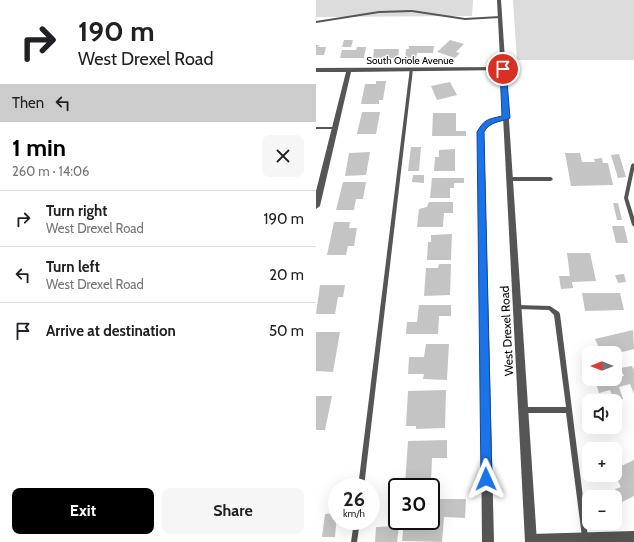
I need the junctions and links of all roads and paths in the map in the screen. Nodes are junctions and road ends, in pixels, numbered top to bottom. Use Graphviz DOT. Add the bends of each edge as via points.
graph roads {
  1 [pos="499,0"];
  2 [pos="500,17"];
  3 [pos="316,22"];
  4 [pos="411,69"];
  5 [pos="503,69"];
  6 [pos="316,70"];
  7 [pos="349,70"];
  8 [pos="506,118"];
  9 [pos="316,128"];
  10 [pos="335,128"];
  11 [pos="633,165"];
  12 [pos="510,179"];
  13 [pos="551,179"];
  14 [pos="317,201"];
  15 [pos="634,225"];
  16 [pos="517,308"];
  17 [pos="523,410"];
  18 [pos="569,410"];
  19 [pos="362,478"];
  20 [pos="356,530"];
  21 [pos="634,537"];
  22 [pos="585,538"];
  23 [pos="531,541"];
  24 [pos="354,542"];
  25 [pos="488,542"];
  1 -- 2 [label="street, West Drexel Road"];
  2 -- 3 [label="lane" via="465,19 412,12 379,12"];
  2 -- 5 [label="street, West Drexel Road"];
  4 -- 5 [label="street, South Oriole Avenue"];
  4 -- 7 [label="street, South Oriole Avenue"];
  4 -- 19 [label="lane"];
  5 -- 8 [label="street, West Drexel Road"];
  6 -- 7 [label="street, South Oriole Avenue"];
  7 -- 10 [label="street"];
  8 -- 12 [label="street, West Drexel Road"];
  8 -- 25 [label="street, West Drexel Road" via="484,124 481,132"];
  9 -- 10 [label="lane"];
  10 -- 14 [label="street"];
  11 -- 15 [label="lane" via="626,198"];
  12 -- 13 [label="lane"];
  12 -- 16 [label="street, West Drexel Road"];
  16 -- 17 [label="street, West Drexel Road"];
  16 -- 18 [label="lane" via="550,308 557,314"];
  17 -- 18 [label="lane"];
  17 -- 23 [label="street, West Drexel Road"];
  18 -- 22 [label="lane"];
  20 -- 24 [label="lane"];
  21 -- 22 [label="street"];
  22 -- 23 [label="street"];
}
